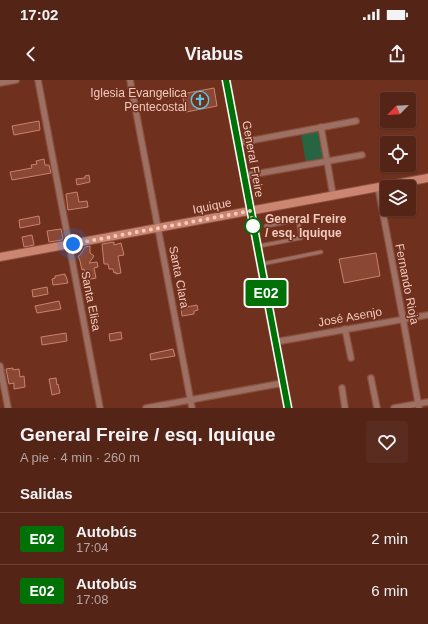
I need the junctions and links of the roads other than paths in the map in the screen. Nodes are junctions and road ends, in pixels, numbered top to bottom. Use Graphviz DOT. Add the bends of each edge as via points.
graph roads {
  1 [pos="16,80"];
  2 [pos="38,80"];
  3 [pos="130,80"];
  4 [pos="226,80"];
  5 [pos="0,83"];
  6 [pos="356,121"];
  7 [pos="321,127"];
  8 [pos="238,143"];
  9 [pos="362,155"];
  10 [pos="327,161"];
  11 [pos="244,176"];
  12 [pos="428,178"];
  13 [pos="378,187"];
  14 [pos="333,195"];
  15 [pos="250,211"];
  16 [pos="266,226"];
  17 [pos="158,228"];
  18 [pos="69,244"];
  19 [pos="257,246"];
  20 [pos="321,252"];
  21 [pos="0,257"];
  22 [pos="260,264"];
  23 [pos="428,315"];
  24 [pos="403,319"];
  25 [pos="345,329"];
  26 [pos="275,342"];
  27 [pos="351,358"];
  28 [pos="0,366"];
  29 [pos="371,378"];
  30 [pos="283,383"];
  31 [pos="342,388"];
  32 [pos="190,400"];
  33 [pos="428,402"];
  34 [pos="418,406"];
  35 [pos="8,408"];
  36 [pos="100,408"];
  37 [pos="146,408"];
  38 [pos="192,408"];
  39 [pos="288,408"];
  40 [pos="345,408"];
  41 [pos="377,408"];
  42 [pos="394,408"];
  1 -- 5 [label="street"];
  2 -- 18 [label="street, Santa Elisa"];
  3 -- 17 [label="street, Santa Clara"];
  4 -- 8 [label="street, General Freire"];
  6 -- 7 [label="street"];
  7 -- 8 [label="street"];
  7 -- 10 [label="street"];
  8 -- 11 [label="street, General Freire"];
  9 -- 10 [label="street"];
  10 -- 11 [label="street"];
  10 -- 14 [label="street"];
  11 -- 15 [label="street, General Freire"];
  12 -- 13 [label="street, Iquique"];
  13 -- 14 [label="street, Iquique"];
  13 -- 24 [label="street, Fernando Rioja"];
  14 -- 15 [label="street, Iquique"];
  15 -- 17 [label="street, Iquique"];
  15 -- 19 [label="street, General Freire"];
  16 -- 19 [label="lane" via="298,220 301,238"];
  17 -- 18 [label="street, Iquique"];
  17 -- 32 [label="street, Santa Clara"];
  18 -- 21 [label="street, Iquique"];
  18 -- 36 [label="street, Santa Elisa"];
  19 -- 22 [label="street, General Freire"];
  20 -- 22 [label="lane"];
  22 -- 26 [label="street, General Freire"];
  23 -- 24 [label="street, José Asenjo"];
  24 -- 25 [label="street, José Asenjo"];
  24 -- 34 [label="street, Fernando Rioja"];
  25 -- 26 [label="street, José Asenjo"];
  25 -- 27 [label="street"];
  26 -- 30 [label="street, General Freire"];
  28 -- 35 [label="street"];
  29 -- 41 [label="street"];
  30 -- 32 [label="street"];
  30 -- 39 [label="street, General Freire"];
  31 -- 40 [label="street"];
  32 -- 37 [label="street"];
  32 -- 38 [label="street, Santa Clara"];
  33 -- 34 [label="street"];
  34 -- 42 [label="street"];
}
